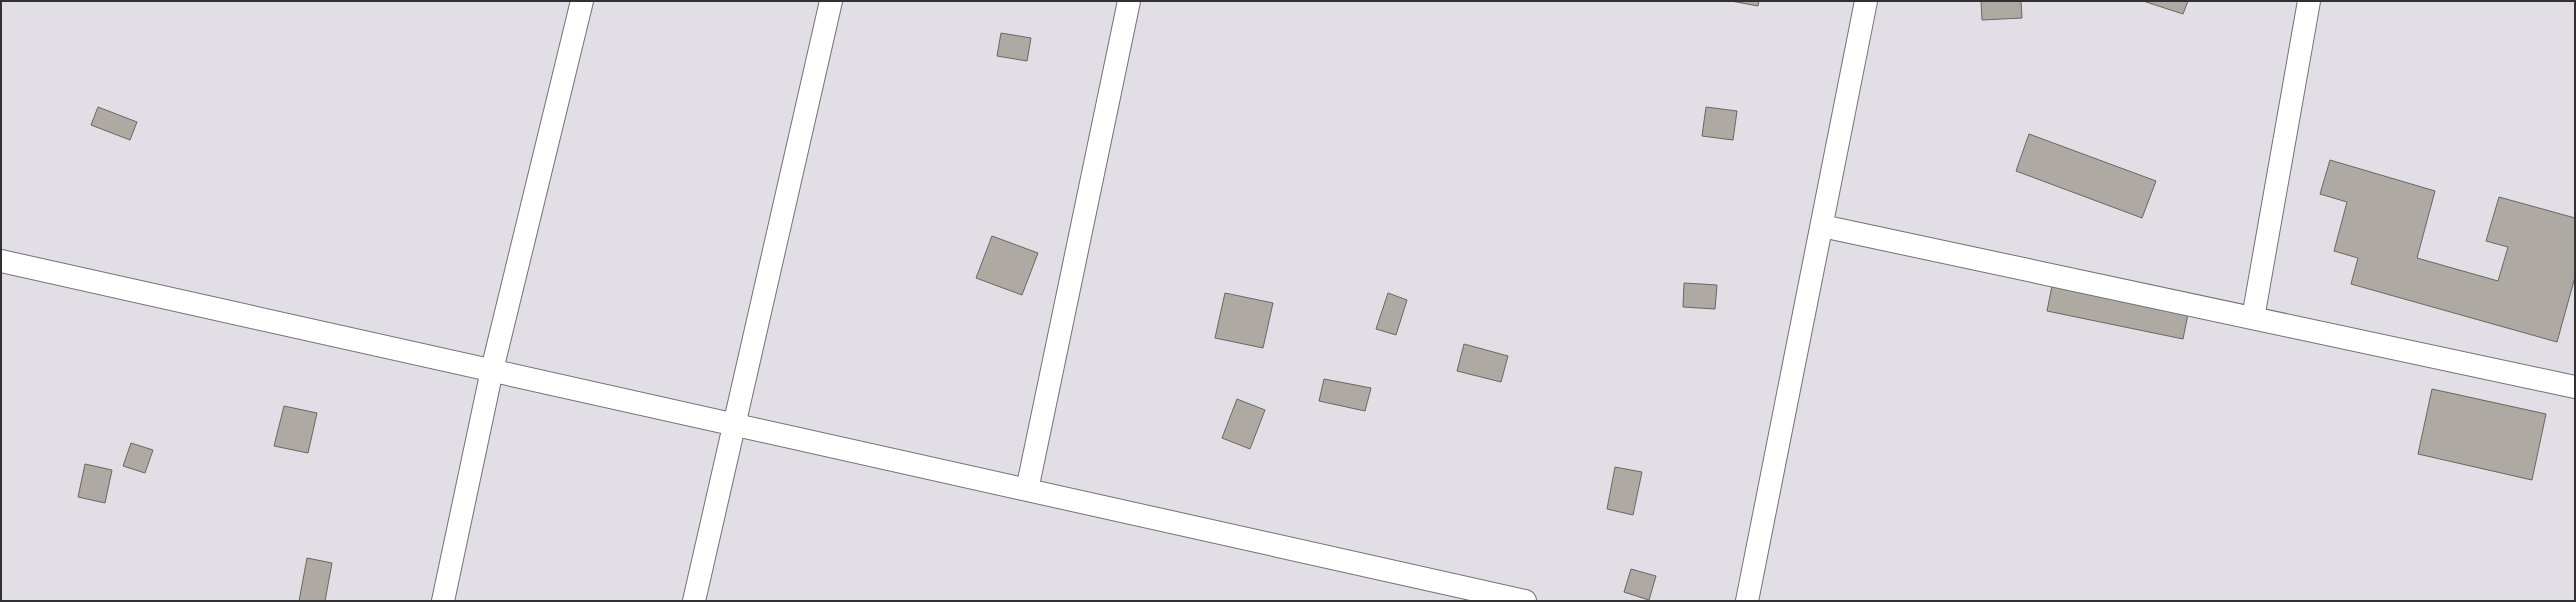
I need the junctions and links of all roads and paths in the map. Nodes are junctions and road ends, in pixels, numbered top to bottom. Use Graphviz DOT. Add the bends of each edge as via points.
graph roads {
  1 [pos="582,1"];
  2 [pos="831,1"];
  3 [pos="1130,1"];
  4 [pos="1866,1"];
  5 [pos="2309,1"];
  6 [pos="1822,226"];
  7 [pos="1,261"];
  8 [pos="2253,318"];
  9 [pos="492,370"];
  10 [pos="2575,387"];
  11 [pos="735,425"];
  12 [pos="1027,490"];
  13 [pos="443,601"];
  14 [pos="694,601"];
  15 [pos="1525,601"];
  16 [pos="1747,601"];
  1 -- 9 [label="street"];
  2 -- 11 [label="street"];
  3 -- 12 [label="street"];
  4 -- 6 [label="street"];
  5 -- 8 [label="street"];
  6 -- 8 [label="street"];
  6 -- 16 [label="street"];
  7 -- 9 [label="street"];
  8 -- 10 [label="street"];
  9 -- 11 [label="street"];
  9 -- 13 [label="street"];
  11 -- 12 [label="street"];
  11 -- 14 [label="street"];
  12 -- 15 [label="street"];
}
